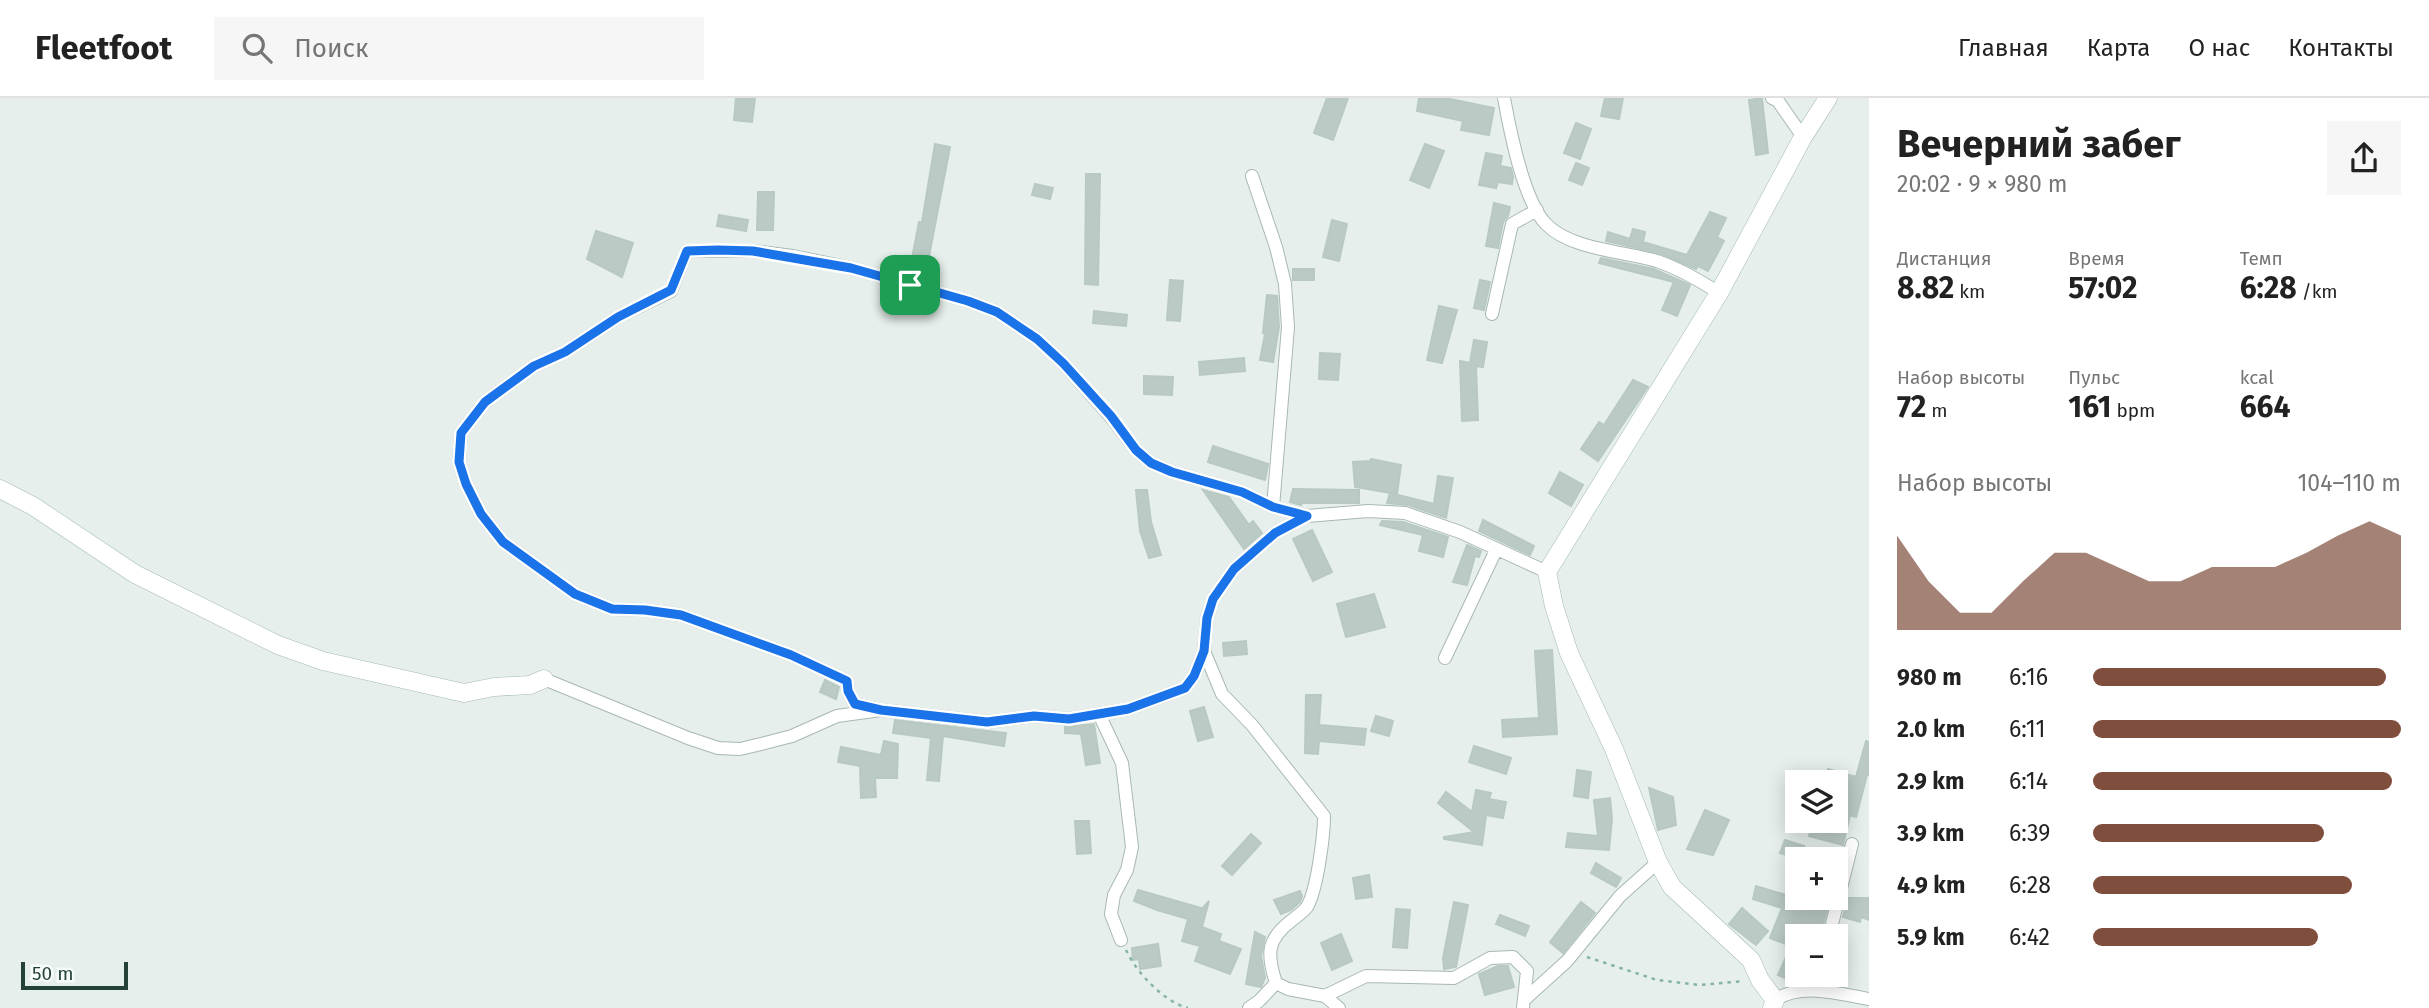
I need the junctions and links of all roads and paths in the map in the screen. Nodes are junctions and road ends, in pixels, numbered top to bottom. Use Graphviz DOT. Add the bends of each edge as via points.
graph roads {
  1 [pos="1504,98"];
  2 [pos="1772,98"];
  3 [pos="1828,98"];
  4 [pos="1803,137"];
  5 [pos="1252,176"];
  6 [pos="1537,210"];
  7 [pos="1719,293"];
  8 [pos="1492,314"];
  9 [pos="0,489"];
  10 [pos="1273,507"];
  11 [pos="1307,516"];
  12 [pos="1496,550"];
  13 [pos="1546,572"];
  14 [pos="1204,651"];
  15 [pos="1445,658"];
  16 [pos="544,678"];
  17 [pos="881,710"];
  18 [pos="1099,714"];
  19 [pos="1852,844"];
  20 [pos="1658,862"];
  21 [pos="1832,924"];
  22 [pos="1121,940"];
  23 [pos="1567,961"];
  24 [pos="1760,980"];
  25 [pos="1276,983"];
  26 [pos="1814,987"];
  27 [pos="1813,990"];
  28 [pos="1325,996"];
  29 [pos="1869,999"];
  30 [pos="1524,1004"];
  31 [pos="1774,1004"];
  32 [pos="1188,1008"];
  33 [pos="1249,1008"];
  34 [pos="1339,1008"];
  1 -- 6 [label="street" via="1521,172"];
  2 -- 4 [label="street"];
  3 -- 4 [label="street"];
  4 -- 7 [label="street"];
  5 -- 10 [label="street" via="1285,284 1288,327"];
  6 -- 7 [label="street" via="1555,232 1581,244 1656,261 1688,273"];
  6 -- 8 [label="street" via="1513,224"];
  7 -- 13 [label="street"];
  9 -- 16 [label="street" via="135,574 278,645 323,661 464,693 530,685"];
  10 -- 11 [label="street"];
  10 -- 17 [label="street" via="1242,492 1151,463 1063,363 997,312 851,268 753,251 687,251 671,290 534,366 485,402 461,433 459,462 481,514 503,542 575,594 612,609 681,615 778,651 847,681 855,704"];
  11 -- 12 [label="street" via="1405,513"];
  11 -- 14 [label="street" via="1275,533 1234,569 1213,599"];
  12 -- 13 [label="street"];
  12 -- 15 [label="street"];
  13 -- 20 [label="street" via="1569,653 1614,749"];
  14 -- 18 [label="street" via="1185,688 1128,709"];
  14 -- 25 [label="street" via="1222,694 1324,816 1306,908 1278,931 1271,945 1269,961"];
  16 -- 17 [label="street" via="718,748 740,749 792,736 837,716"];
  17 -- 18 [label="street" via="987,722"];
  18 -- 22 [label="street" via="1122,763 1132,847 1111,915"];
  19 -- 21 [label="street"];
  20 -- 23 [label="street" via="1620,896"];
  20 -- 24 [label="street" via="1672,887 1751,960"];
  22 -- 32 [label="path" via="1135,969"];
  23 -- 24 [label="path" via="1590,956 1657,979 1700,985"];
  23 -- 30 [label="street"];
  24 -- 31 [label="street"];
  25 -- 28 [label="street"];
  25 -- 33 [label="street"];
  26 -- 27 [label="street"];
  27 -- 29 [label="street"];
  27 -- 31 [label="street" via="1787,992"];
  28 -- 30 [label="street" via="1366,976 1454,978 1490,958 1513,957 1527,971"];
  28 -- 34 [label="street"];
}
